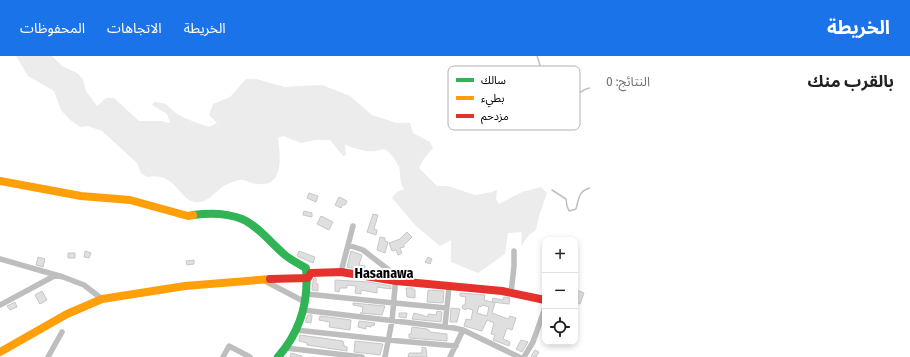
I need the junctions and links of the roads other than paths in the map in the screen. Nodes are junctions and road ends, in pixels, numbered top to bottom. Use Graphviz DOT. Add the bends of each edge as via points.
graph roads {
  1 [pos="0,181"];
  2 [pos="353,226"];
  3 [pos="348,245"];
  4 [pos="514,251"];
  5 [pos="0,259"];
  6 [pos="341,272"];
  7 [pos="56,275"];
  8 [pos="308,278"];
  9 [pos="261,279"];
  10 [pos="399,280"];
  11 [pos="449,287"];
  12 [pos="511,293"];
  13 [pos="307,294"];
  14 [pos="102,299"];
  15 [pos="542,299"];
  16 [pos="394,303"];
  17 [pos="0,306"];
  18 [pos="304,306"];
  19 [pos="447,308"];
  20 [pos="545,309"];
  21 [pos="392,321"];
  22 [pos="445,326"];
  23 [pos="296,330"];
  24 [pos="463,330"];
  25 [pos="62,332"];
  26 [pos="388,340"];
  27 [pos="456,346"];
  28 [pos="286,348"];
  29 [pos="0,352"];
  30 [pos="339,356"];
  31 [pos="48,357"];
  32 [pos="223,357"];
  33 [pos="250,357"];
  34 [pos="278,357"];
  35 [pos="362,357"];
  36 [pos="385,357"];
  37 [pos="450,357"];
  38 [pos="519,357"];
  39 [pos="524,357"];
  1 -- 8 [label="street" via="81,196 130,200 188,216 207,212 243,219 286,256 306,268"];
  2 -- 3 [label="street"];
  3 -- 6 [label="street"];
  3 -- 10 [label="street" via="363,250"];
  4 -- 12 [label="street"];
  5 -- 7 [label="street"];
  6 -- 8 [label="street" via="311,274"];
  6 -- 10 [label="street"];
  7 -- 14 [label="street" via="84,286"];
  7 -- 17 [label="street"];
  8 -- 9 [label="street"];
  8 -- 13 [label="street"];
  9 -- 14 [label="street" via="185,286"];
  9 -- 18 [label="street"];
  10 -- 11 [label="street"];
  10 -- 16 [label="street"];
  11 -- 12 [label="street"];
  11 -- 19 [label="street"];
  12 -- 15 [label="street"];
  13 -- 16 [label="street"];
  13 -- 18 [label="street"];
  14 -- 29 [label="street" via="68,314"];
  16 -- 19 [label="street"];
  16 -- 21 [label="street"];
  18 -- 21 [label="street"];
  18 -- 23 [label="street"];
  19 -- 22 [label="street"];
  20 -- 39 [label="street" via="533,342"];
  21 -- 22 [label="street"];
  21 -- 26 [label="street"];
  22 -- 24 [label="street"];
  23 -- 26 [label="street"];
  23 -- 28 [label="street"];
  24 -- 27 [label="street"];
  24 -- 38 [label="street"];
  25 -- 31 [label="street"];
  26 -- 27 [label="street"];
  26 -- 36 [label="street"];
  27 -- 37 [label="street"];
  28 -- 30 [label="street"];
  28 -- 34 [label="street"];
  30 -- 35 [label="street"];
  32 -- 33 [label="street" via="229,346"];
}
